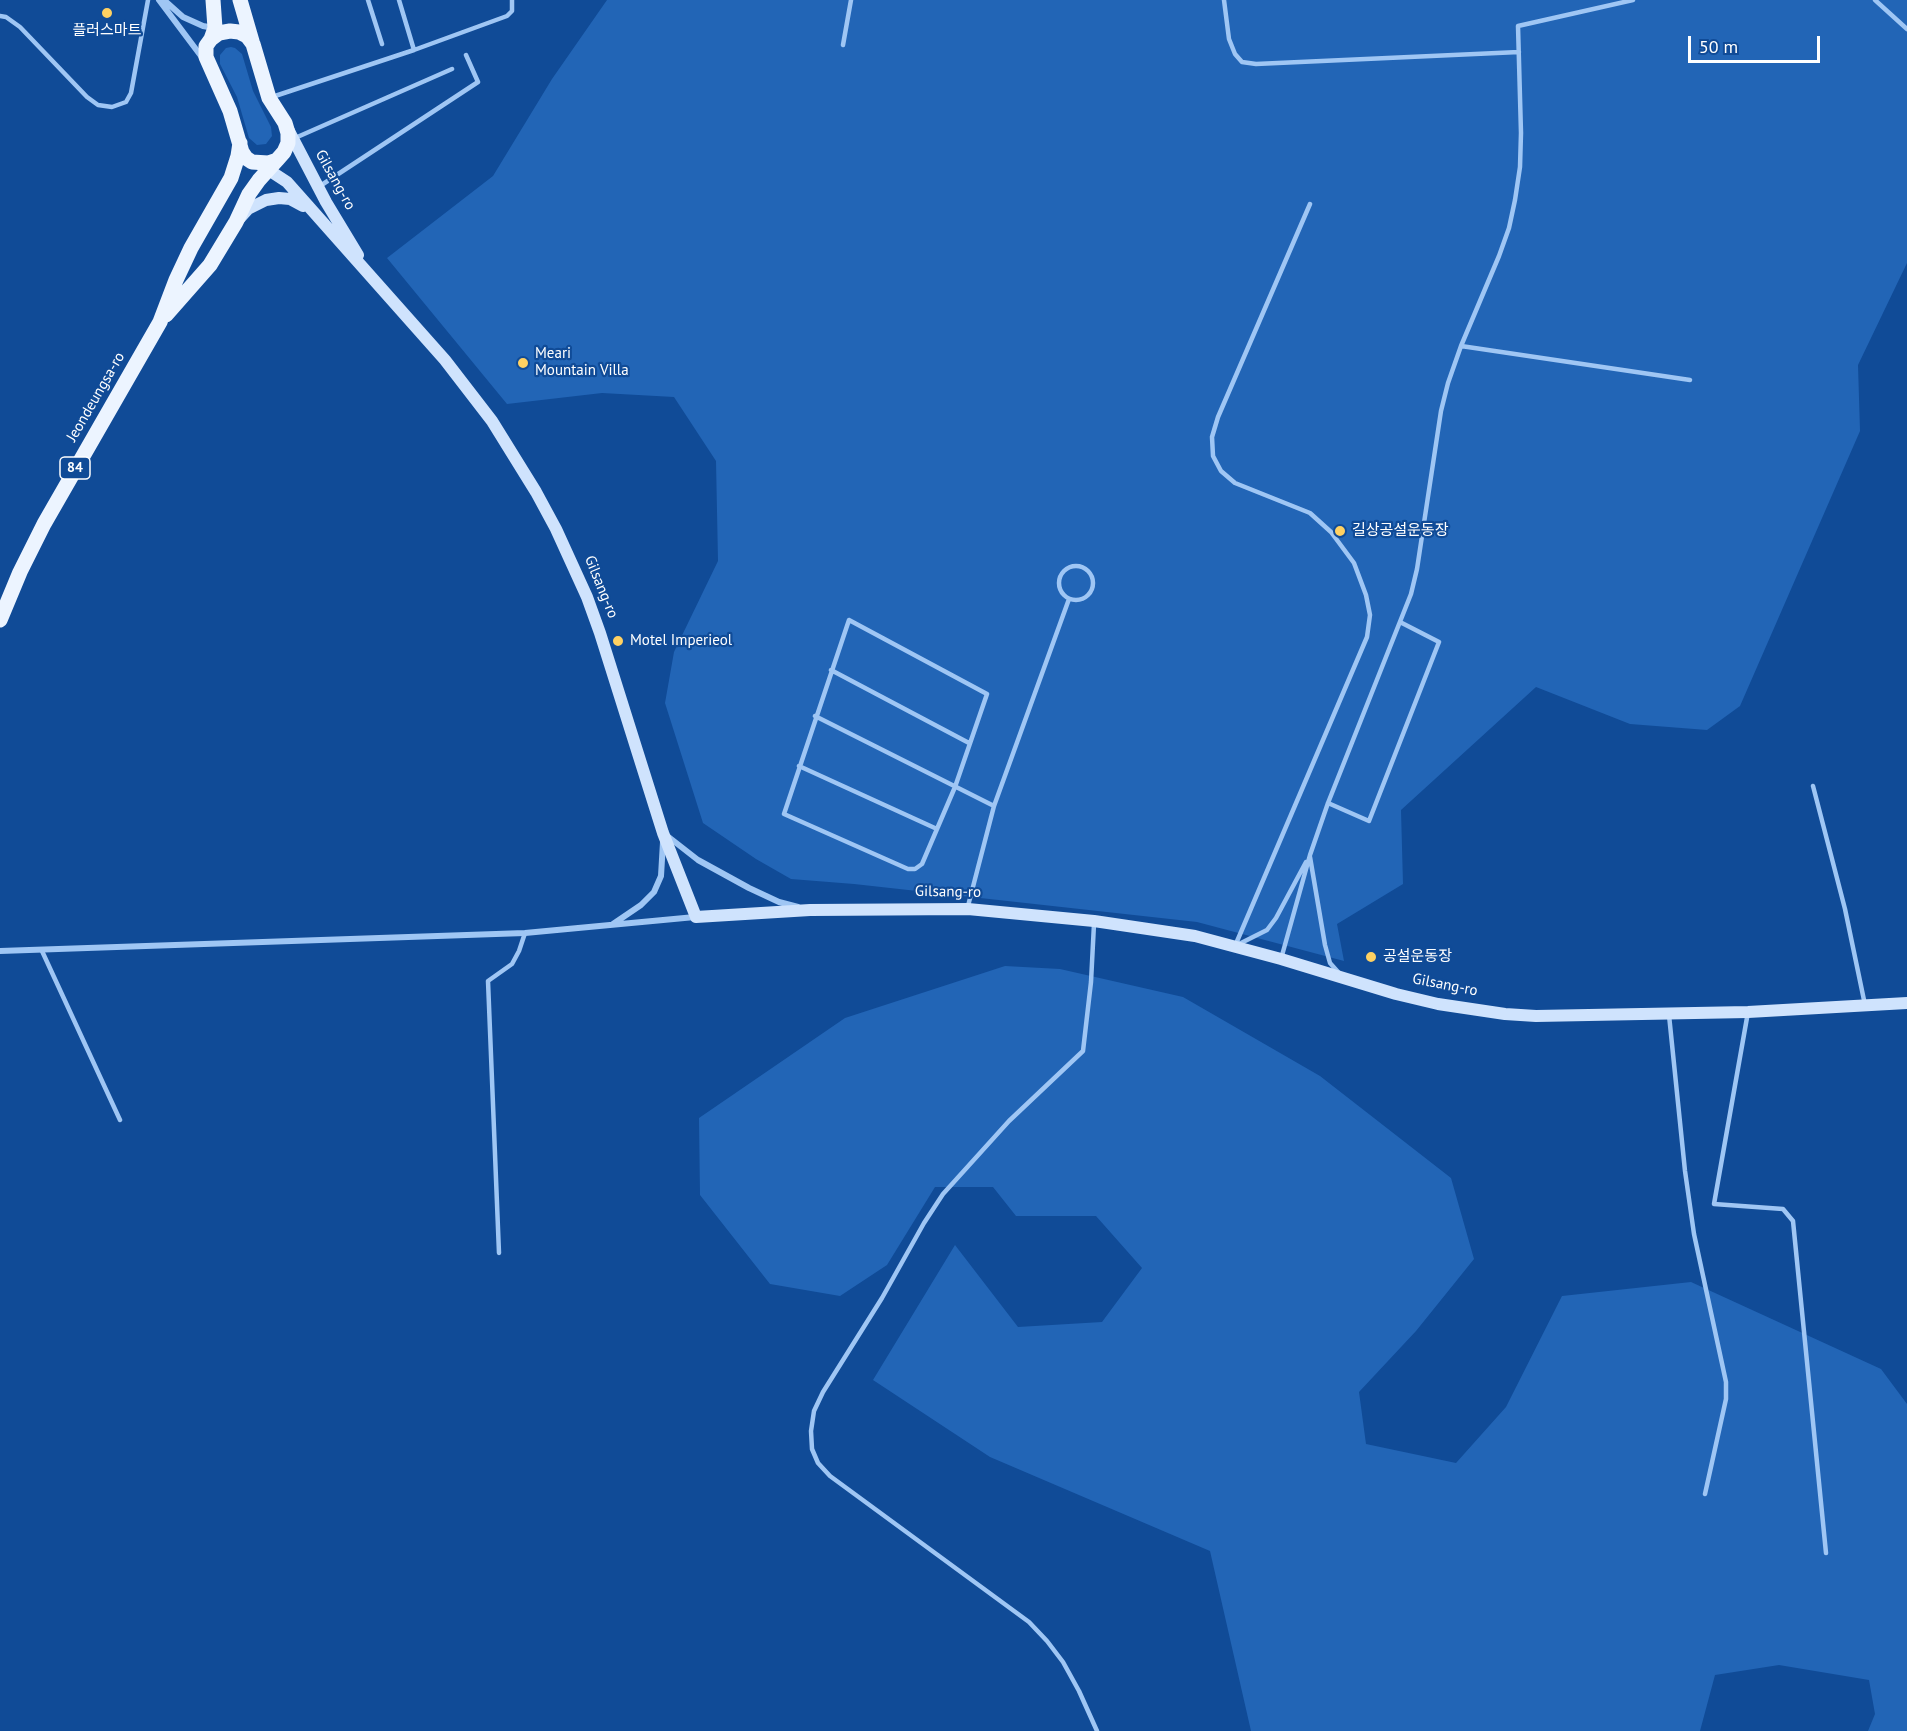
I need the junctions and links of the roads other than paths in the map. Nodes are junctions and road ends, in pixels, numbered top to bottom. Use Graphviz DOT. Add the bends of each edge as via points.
graph roads {
  1 [pos="148,0"];
  2 [pos="162,0"];
  3 [pos="213,0"];
  4 [pos="240,0"];
  5 [pos="368,0"];
  6 [pos="399,0"];
  7 [pos="512,0"];
  8 [pos="851,0"];
  9 [pos="1224,0"];
  10 [pos="1633,0"];
  11 [pos="1875,0"];
  12 [pos="0,16"];
  13 [pos="1907,29"];
  14 [pos="219,33"];
  15 [pos="253,44"];
  16 [pos="382,44"];
  17 [pos="843,45"];
  18 [pos="414,50"];
  19 [pos="1519,51"];
  20 [pos="466,55"];
  21 [pos="209,67"];
  22 [pos="452,69"];
  23 [pos="269,98"];
  24 [pos="285,123"];
  25 [pos="293,139"];
  26 [pos="240,143"];
  27 [pos="268,164"];
  28 [pos="318,188"];
  29 [pos="1310,204"];
  30 [pos="313,212"];
  31 [pos="236,222"];
  32 [pos="375,284"];
  33 [pos="160,322"];
  34 [pos="1461,346"];
  35 [pos="1690,380"];
  36 [pos="1069,599"];
  37 [pos="0,620"];
  38 [pos="1400,622"];
  39 [pos="831,670"];
  40 [pos="815,716"];
  41 [pos="969,743"];
  42 [pos="799,766"];
  43 [pos="1813,786"];
  44 [pos="955,788"];
  45 [pos="1328,803"];
  46 [pos="994,806"];
  47 [pos="937,829"];
  48 [pos="663,833"];
  49 [pos="1310,855"];
  50 [pos="968,909"];
  51 [pos="810,910"];
  52 [pos="696,917"];
  53 [pos="1094,921"];
  54 [pos="610,926"];
  55 [pos="525,933"];
  56 [pos="1235,946"];
  57 [pos="0,951"];
  58 [pos="42,951"];
  59 [pos="1281,959"];
  60 [pos="1343,978"];
  61 [pos="1907,1003"];
  62 [pos="1865,1005"];
  63 [pos="1748,1012"];
  64 [pos="1669,1015"];
  65 [pos="120,1120"];
  66 [pos="499,1253"];
  67 [pos="1705,1494"];
  68 [pos="1826,1553"];
  69 [pos="1097,1731"];
  1 -- 12 [label="lane" via="131,93 126,102 112,107 98,105 87,97 20,27"];
  2 -- 14 [label="street" via="183,17"];
  2 -- 21 [label="street"];
  3 -- 14 [label="main road"];
  4 -- 15 [label="main road"];
  5 -- 16 [label="lane"];
  6 -- 18 [label="lane"];
  7 -- 18 [label="lane" via="512,11 507,16"];
  8 -- 17 [label="lane"];
  9 -- 19 [label="lane" via="1229,39 1242,62"];
  10 -- 19 [label="lane" via="1518,26"];
  11 -- 13 [label="lane"];
  14 -- 15 [label="main road" via="239,32"];
  14 -- 21 [label="main road" via="206,46"];
  15 -- 23 [label="main road"];
  18 -- 23 [label="lane"];
  19 -- 34 [label="lane" via="1521,134 1515,201 1499,256"];
  20 -- 28 [label="lane" via="478,82"];
  21 -- 26 [label="main road"];
  22 -- 25 [label="lane"];
  23 -- 24 [label="main road"];
  24 -- 25 [label="street, Gilsang-ro"];
  24 -- 27 [label="main road, Jeondeungsa-ro" via="288,143 284,152"];
  25 -- 28 [label="street, Gilsang-ro"];
  26 -- 27 [label="main road" via="246,158"];
  26 -- 33 [label="main road, Jeondeungsa-ro / 84" via="236,167 191,248"];
  27 -- 30 [label="street, Gilsang-ro"];
  27 -- 31 [label="main road, Jeondeungsa-ro / 84"];
  28 -- 32 [label="street, Gilsang-ro"];
  29 -- 56 [label="lane" via="1218,417 1212,437 1213,456 1221,471 1235,483 1310,513 1331,532 1354,563 1371,615 1367,637"];
  30 -- 31 [label="street" via="298,202 279,198 248,209"];
  30 -- 32 [label="street, Gilsang-ro"];
  31 -- 33 [label="main road, Jeondeungsa-ro / 84" via="210,265"];
  32 -- 48 [label="street, Gilsang-ro" via="445,360 492,421 556,529 600,633"];
  33 -- 37 [label="main road, Jeondeungsa-ro / 84" via="44,524"];
  34 -- 35 [label="lane"];
  34 -- 38 [label="lane" via="1441,411 1417,569"];
  36 -- 36 [label="lane" via="1080,600 1092,589 1092,577 1084,569 1074,566 1061,575 1061,591"];
  36 -- 46 [label="lane"];
  38 -- 45 [label="lane"];
  38 -- 45 [label="lane" via="1439,642 1369,820"];
  39 -- 40 [label="lane"];
  39 -- 41 [label="lane"];
  39 -- 41 [label="lane" via="849,620 987,694"];
  40 -- 42 [label="lane"];
  40 -- 44 [label="lane"];
  41 -- 44 [label="lane"];
  42 -- 47 [label="lane"];
  42 -- 47 [label="lane" via="784,814 908,869 922,864"];
  43 -- 62 [label="lane"];
  44 -- 46 [label="lane"];
  44 -- 47 [label="lane"];
  45 -- 49 [label="lane"];
  46 -- 50 [label="lane"];
  48 -- 51 [label="street" via="699,860 749,888"];
  48 -- 52 [label="street, Gilsang-ro"];
  48 -- 54 [label="street" via="661,876 654,892"];
  49 -- 56 [label="lane" via="1267,930"];
  49 -- 59 [label="lane"];
  49 -- 60 [label="lane" via="1325,945 1330,963"];
  50 -- 51 [label="street, Gilsang-ro"];
  50 -- 53 [label="street, Gilsang-ro"];
  51 -- 52 [label="street, Gilsang-ro"];
  52 -- 54 [label="street"];
  53 -- 56 [label="street, Gilsang-ro"];
  53 -- 69 [label="lane" via="1083,1051 1009,1121 943,1194 823,1392 814,1411 811,1431 818,1464 831,1476 1029,1622 1068,1671"];
  54 -- 55 [label="street"];
  55 -- 58 [label="street"];
  55 -- 66 [label="lane" via="512,964 488,981"];
  56 -- 59 [label="street, Gilsang-ro"];
  57 -- 58 [label="street"];
  58 -- 65 [label="lane"];
  59 -- 60 [label="street, Gilsang-ro"];
  60 -- 64 [label="street, Gilsang-ro" via="1438,1004 1505,1014"];
  61 -- 62 [label="street, Gilsang-ro"];
  62 -- 63 [label="street, Gilsang-ro"];
  63 -- 64 [label="street, Gilsang-ro"];
  63 -- 68 [label="lane" via="1714,1204 1783,1209 1793,1221"];
  64 -- 67 [label="lane" via="1694,1234 1726,1382 1726,1399"];
}
